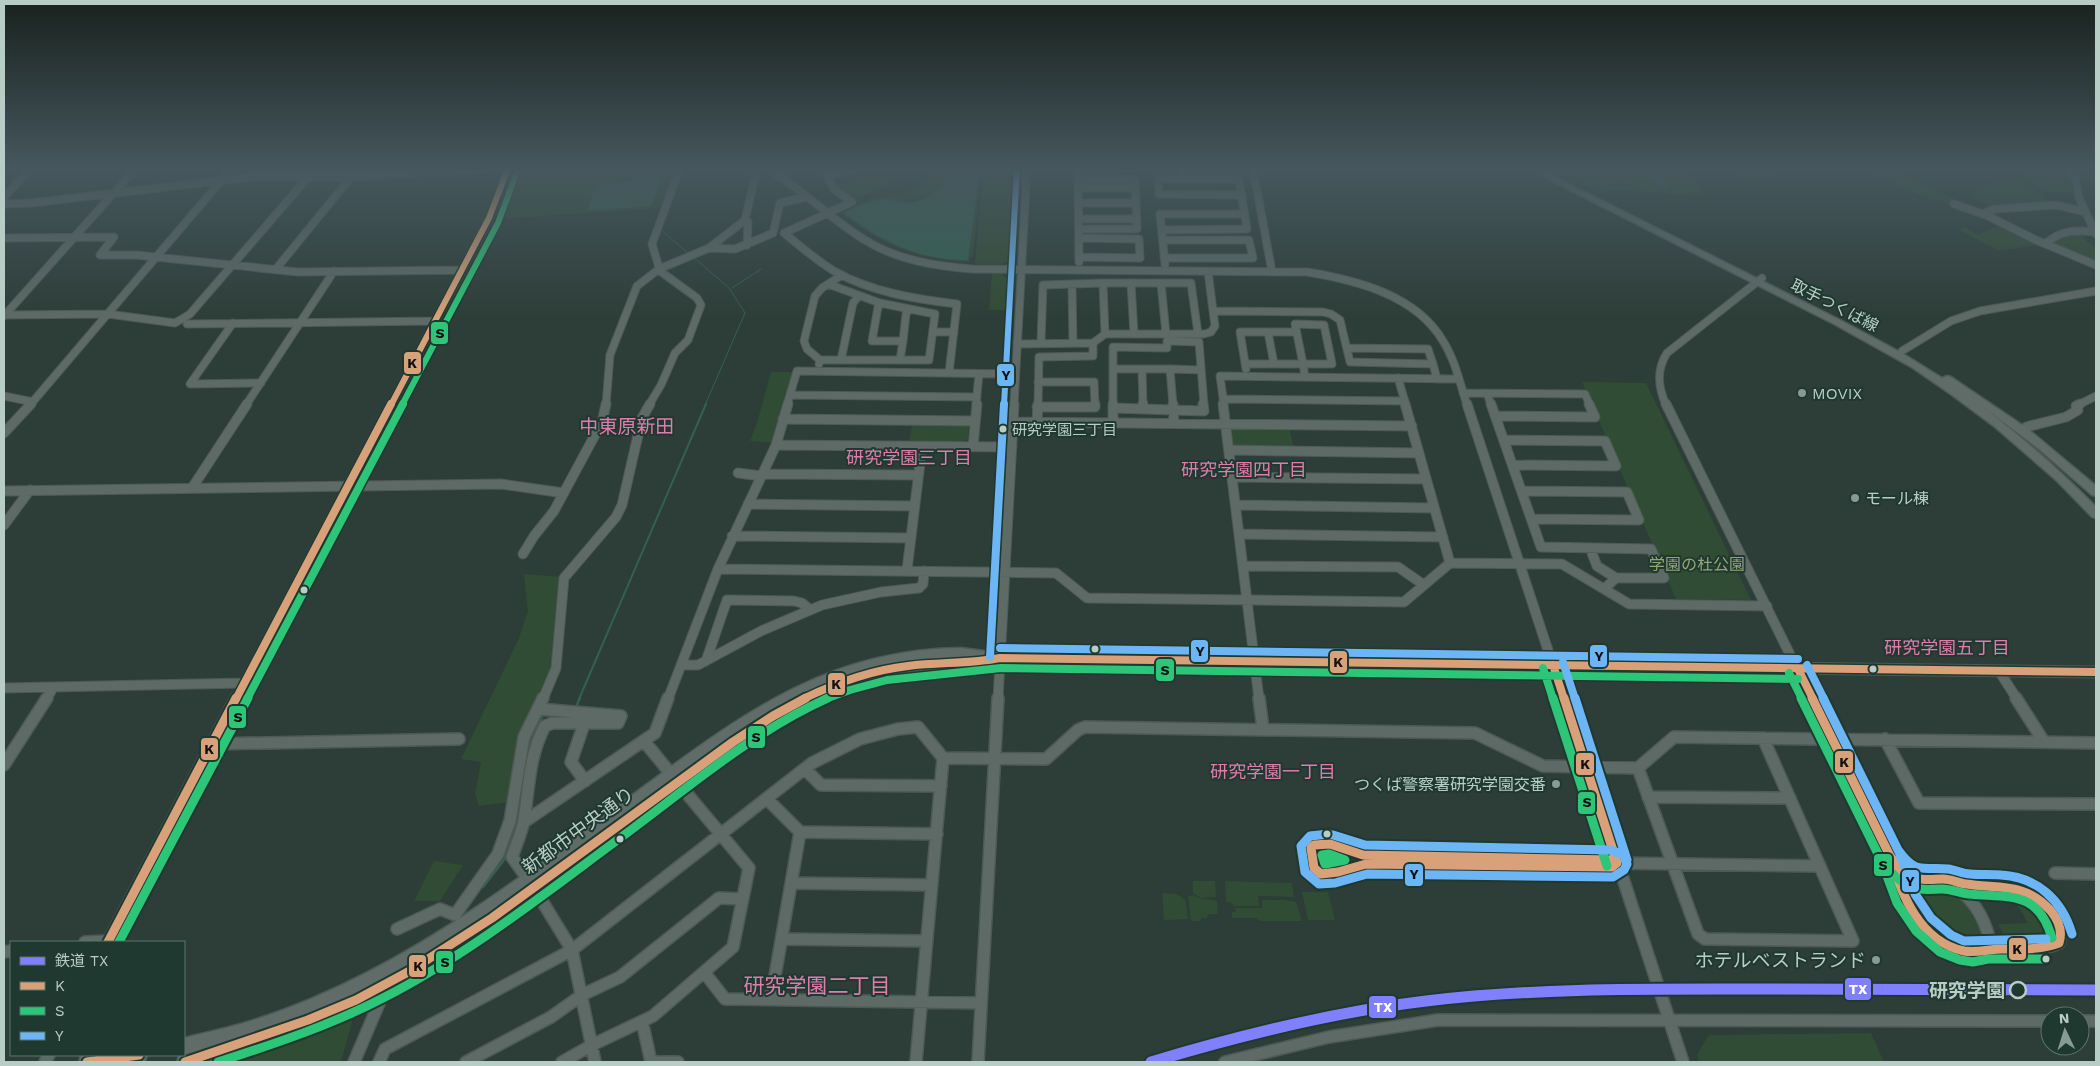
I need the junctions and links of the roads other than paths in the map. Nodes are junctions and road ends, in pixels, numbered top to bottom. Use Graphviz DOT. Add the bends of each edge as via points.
graph roads {
  1 [pos="91,218"];
  2 [pos="190,218"];
  3 [pos="273,218"];
  4 [pos="318,218"];
  5 [pos="490,218"];
  6 [pos="662,218"];
  7 [pos="777,218"];
  8 [pos="818,218"];
  9 [pos="835,218"];
  10 [pos="1024,218"];
  11 [pos="1160,218"];
  12 [pos="1188,218"];
  13 [pos="1217,218"];
  14 [pos="1245,218"];
  15 [pos="1262,218"];
  16 [pos="1632,218"];
  17 [pos="1638,218"];
  18 [pos="1990,218"];
  19 [pos="1079,219"];
  20 [pos="745,220"];
  21 [pos="1137,220"];
  22 [pos="2094,223"];
  23 [pos="1079,229"];
  24 [pos="1162,230"];
  25 [pos="1190,230"];
  26 [pos="1218,230"];
  27 [pos="2096,233"];
  28 [pos="4,238"];
  29 [pos="72,238"];
  30 [pos="1079,238"];
  31 [pos="1162,240"];
  32 [pos="2046,243"];
  33 [pos="747,245"];
  34 [pos="709,248"];
  35 [pos="157,257"];
  36 [pos="1079,257"];
  37 [pos="1164,258"];
  38 [pos="233,264"];
  39 [pos="2096,265"];
  40 [pos="276,269"];
  41 [pos="659,269"];
  42 [pos="1021,269"];
  43 [pos="462,270"];
  44 [pos="1079,270"];
  45 [pos="1165,270"];
  46 [pos="334,271"];
  47 [pos="1208,271"];
  48 [pos="1272,272"];
  49 [pos="842,274"];
  50 [pos="1760,280"];
  51 [pos="1131,283"];
  52 [pos="1161,283"];
  53 [pos="828,284"];
  54 [pos="1103,284"];
  55 [pos="1072,285"];
  56 [pos="2096,291"];
  57 [pos="858,297"];
  58 [pos="881,304"];
  59 [pos="909,310"];
  60 [pos="1213,311"];
  61 [pos="108,314"];
  62 [pos="4,315"];
  63 [pos="435,320"];
  64 [pos="300,322"];
  65 [pos="233,323"];
  66 [pos="187,324"];
  67 [pos="933,332"];
  68 [pos="954,332"];
  69 [pos="1268,332"];
  70 [pos="1296,332"];
  71 [pos="1105,334"];
  72 [pos="1134,334"];
  73 [pos="1166,334"];
  74 [pos="1198,334"];
  75 [pos="903,342"];
  76 [pos="1093,342"];
  77 [pos="1041,343"];
  78 [pos="1073,343"];
  79 [pos="1017,344"];
  80 [pos="1347,348"];
  81 [pos="1902,351"];
  82 [pos="820,360"];
  83 [pos="841,360"];
  84 [pos="900,360"];
  85 [pos="1245,364"];
  86 [pos="1274,364"];
  87 [pos="1302,364"];
  88 [pos="1433,364"];
  89 [pos="1113,369"];
  90 [pos="1142,369"];
  91 [pos="1170,370"];
  92 [pos="1201,370"];
  93 [pos="817,372"];
  94 [pos="949,373"];
  95 [pos="979,374"];
  96 [pos="1015,374"];
  97 [pos="1247,376"];
  98 [pos="1305,377"];
  99 [pos="1398,378"];
  100 [pos="1437,379"];
  101 [pos="1459,379"];
  102 [pos="1038,382"];
  103 [pos="261,383"];
  104 [pos="1464,393"];
  105 [pos="1487,393"];
  106 [pos="791,395"];
  107 [pos="4,396"];
  108 [pos="2096,396"];
  109 [pos="977,397"];
  110 [pos="1222,399"];
  111 [pos="1405,401"];
  112 [pos="33,402"];
  113 [pos="1037,406"];
  114 [pos="1113,408"];
  115 [pos="1143,409"];
  116 [pos="1173,410"];
  117 [pos="1496,416"];
  118 [pos="784,420"];
  119 [pos="975,421"];
  120 [pos="1013,422"];
  121 [pos="1036,422"];
  122 [pos="1113,423"];
  123 [pos="1174,424"];
  124 [pos="1226,424"];
  125 [pos="1412,426"];
  126 [pos="2026,427"];
  127 [pos="4,433"];
  128 [pos="1504,440"];
  129 [pos="776,445"];
  130 [pos="922,447"];
  131 [pos="973,447"];
  132 [pos="1012,447"];
  133 [pos="1229,450"];
  134 [pos="1419,452"];
  135 [pos="1513,465"];
  136 [pos="740,475"];
  137 [pos="761,475"];
  138 [pos="918,475"];
  139 [pos="1232,477"];
  140 [pos="1426,479"];
  141 [pos="348,486"];
  142 [pos="192,488"];
  143 [pos="30,490"];
  144 [pos="4,491"];
  145 [pos="1522,491"];
  146 [pos="2096,492"];
  147 [pos="564,493"];
  148 [pos="748,504"];
  149 [pos="1236,505"];
  150 [pos="915,506"];
  151 [pos="1434,508"];
  152 [pos="2096,514"];
  153 [pos="1531,519"];
  154 [pos="4,525"];
  155 [pos="1239,534"];
  156 [pos="732,536"];
  157 [pos="1443,537"];
  158 [pos="911,538"];
  159 [pos="1590,548"];
  160 [pos="523,554"];
  161 [pos="1450,563"];
  162 [pos="1519,564"];
  163 [pos="1243,566"];
  164 [pos="718,569"];
  165 [pos="907,570"];
  166 [pos="924,571"];
  167 [pos="1004,572"];
  168 [pos="1616,578"];
  169 [pos="1424,585"];
  170 [pos="1604,589"];
  171 [pos="1247,600"];
  172 [pos="1767,606"];
  173 [pos="810,610"];
  174 [pos="1000,658"];
  175 [pos="706,661"];
  176 [pos="1255,662"];
  177 [pos="681,665"];
  178 [pos="1553,665"];
  179 [pos="1798,668"];
  180 [pos="1999,671"];
  181 [pos="2096,672"];
  182 [pos="244,683"];
  183 [pos="54,687"];
  184 [pos="4,688"];
  185 [pos="539,709"];
  186 [pos="575,712"];
  187 [pos="584,724"];
  188 [pos="1263,729"];
  189 [pos="1763,738"];
  190 [pos="1832,738"];
  191 [pos="459,739"];
  192 [pos="1886,739"];
  193 [pos="644,741"];
  194 [pos="2044,742"];
  195 [pos="2096,743"];
  196 [pos="212,744"];
  197 [pos="944,758"];
  198 [pos="995,758"];
  199 [pos="4,765"];
  200 [pos="1586,767"];
  201 [pos="1638,768"];
  202 [pos="805,769"];
  203 [pos="674,778"];
  204 [pos="585,781"];
  205 [pos="941,786"];
  206 [pos="1648,797"];
  207 [pos="1790,798"];
  208 [pos="767,799"];
  209 [pos="2096,804"];
  210 [pos="524,822"];
  211 [pos="800,832"];
  212 [pos="937,834"];
  213 [pos="720,836"];
  214 [pos="1890,856"];
  215 [pos="1617,863"];
  216 [pos="1673,864"];
  217 [pos="1820,866"];
  218 [pos="1904,872"];
  219 [pos="2055,873"];
  220 [pos="2096,874"];
  221 [pos="791,883"];
  222 [pos="1920,883"];
  223 [pos="531,884"];
  224 [pos="932,885"];
  225 [pos="742,899"];
  226 [pos="1914,911"];
  227 [pos="457,921"];
  228 [pos="397,929"];
  229 [pos="782,939"];
  230 [pos="109,941"];
  231 [pos="927,941"];
  232 [pos="1986,949"];
  233 [pos="572,950"];
  234 [pos="704,972"];
  235 [pos="379,988"];
  236 [pos="582,995"];
  237 [pos="771,999"];
  238 [pos="921,1002"];
  239 [pos="981,1002"];
  240 [pos="642,1021"];
  241 [pos="1669,1021"];
  242 [pos="2040,1021"];
  243 [pos="592,1045"];
  244 [pos="185,1046"];
  245 [pos="132,1056"];
  246 [pos="87,1062"];
  247 [pos="185,1062"];
  248 [pos="354,1062"];
  249 [pos="379,1062"];
  250 [pos="466,1062"];
  251 [pos="562,1062"];
  252 [pos="595,1062"];
  253 [pos="678,1062"];
  254 [pos="916,1062"];
  255 [pos="978,1062"];
  256 [pos="1226,1062"];
  257 [pos="1682,1062"];
  1 -- 29 [label="street"];
  2 -- 35 [label="street"];
  3 -- 38 [label="street"];
  4 -- 40 [label="street"];
  5 -- 43 [label="street"];
  6 -- 41 [label="street" via="652,244"];
  7 -- 33 [label="street" via="773,233"];
  8 -- 49 [label="street" via="784,233 820,262"];
  9 -- 42 [label="street" via="865,240 904,258 956,268"];
  10 -- 42 [label="street"];
  11 -- 24 [label="street"];
  12 -- 25 [label="street"];
  13 -- 26 [label="street"];
  14 -- 26 [label="street" via="1247,229"];
  15 -- 48 [label="street"];
  16 -- 50 [label="main road, 取手つくば線"];
  17 -- 50 [label="main road, 取手つくば線"];
  18 -- 32 [label="street"];
  19 -- 21 [label="street"];
  19 -- 23 [label="street"];
  20 -- 33 [label="street" via="748,222"];
  20 -- 34 [label="street"];
  21 -- 23 [label="street" via="1137,229"];
  22 -- 27 [label="street"];
  23 -- 30 [label="street"];
  24 -- 25 [label="street"];
  24 -- 31 [label="street"];
  25 -- 26 [label="street"];
  27 -- 32 [label="street" via="2067,229"];
  28 -- 29 [label="street"];
  29 -- 35 [label="street" via="114,237 100,255"];
  29 -- 62 [label="street"];
  30 -- 36 [label="street"];
  30 -- 36 [label="street" via="1139,239 1140,258"];
  31 -- 37 [label="street"];
  31 -- 37 [label="street" via="1249,240 1252,258"];
  32 -- 39 [label="street"];
  33 -- 34 [label="street" via="735,249"];
  34 -- 41 [label="street"];
  35 -- 38 [label="street"];
  35 -- 61 [label="street"];
  36 -- 44 [label="street"];
  37 -- 45 [label="street"];
  38 -- 40 [label="street"];
  38 -- 61 [label="street" via="190,314 175,322"];
  40 -- 46 [label="street"];
  41 -- 147 [label="street" via="633,293 610,355 602,422"];
  41 -- 185 [label="street" via="697,298 701,305 688,340 675,353 642,418 619,511 564,578 556,668"];
  42 -- 44 [label="street"];
  42 -- 79 [label="street"];
  43 -- 46 [label="street"];
  43 -- 63 [label="street"];
  44 -- 45 [label="street"];
  45 -- 47 [label="street"];
  46 -- 64 [label="street"];
  47 -- 48 [label="street"];
  47 -- 60 [label="street"];
  48 -- 101 [label="street" via="1334,276 1377,290 1401,302 1434,327 1445,344"];
  49 -- 53 [label="street"];
  49 -- 68 [label="street" via="889,293 957,304"];
  50 -- 81 [label="main road, 取手つくば線" via="1848,321"];
  50 -- 152 [label="main road, 取手つくば線" via="1936,379 2009,434"];
  50 -- 172 [label="street" via="1673,347 1661,361 1657,373 1662,396"];
  51 -- 52 [label="street"];
  51 -- 54 [label="street"];
  51 -- 72 [label="street"];
  52 -- 73 [label="street"];
  52 -- 74 [label="street" via="1191,283"];
  53 -- 57 [label="street"];
  53 -- 82 [label="street" via="815,296 804,341 807,349"];
  54 -- 55 [label="street"];
  54 -- 71 [label="street"];
  55 -- 77 [label="street" via="1044,285"];
  55 -- 78 [label="street"];
  56 -- 81 [label="street" via="1980,311 1951,321"];
  57 -- 58 [label="street"];
  57 -- 83 [label="street" via="852,303"];
  58 -- 59 [label="street"];
  58 -- 75 [label="street" via="872,341"];
  59 -- 67 [label="street" via="935,314"];
  59 -- 75 [label="street"];
  60 -- 74 [label="street" via="1214,329"];
  60 -- 80 [label="street" via="1331,314 1340,320"];
  61 -- 62 [label="street"];
  61 -- 112 [label="street"];
  63 -- 64 [label="street"];
  63 -- 141 [label="street"];
  64 -- 65 [label="street"];
  64 -- 103 [label="street"];
  65 -- 66 [label="street"];
  65 -- 103 [label="street" via="190,384"];
  67 -- 68 [label="street"];
  67 -- 84 [label="street" via="930,360"];
  68 -- 94 [label="street"];
  69 -- 70 [label="street"];
  69 -- 85 [label="street" via="1240,332"];
  69 -- 86 [label="street"];
  70 -- 87 [label="street"];
  70 -- 87 [label="street" via="1295,324 1324,325 1332,364"];
  71 -- 72 [label="street"];
  71 -- 76 [label="street"];
  72 -- 73 [label="street"];
  73 -- 74 [label="street"];
  75 -- 84 [label="street"];
  76 -- 78 [label="street"];
  76 -- 102 [label="street" via="1094,356 1039,357"];
  77 -- 78 [label="street"];
  77 -- 79 [label="street"];
  79 -- 96 [label="street"];
  80 -- 88 [label="street" via="1428,349"];
  80 -- 88 [label="street" via="1350,362"];
  81 -- 146 [label="main road, 取手つくば線" via="2005,416"];
  82 -- 83 [label="street"];
  82 -- 93 [label="street"];
  83 -- 84 [label="street"];
  85 -- 86 [label="street"];
  85 -- 97 [label="street"];
  86 -- 87 [label="street"];
  87 -- 98 [label="street"];
  88 -- 100 [label="street"];
  89 -- 90 [label="street"];
  89 -- 92 [label="street" via="1113,347 1167,348 1166,341 1198,342"];
  89 -- 114 [label="street"];
  90 -- 91 [label="street"];
  90 -- 115 [label="street"];
  91 -- 92 [label="street"];
  91 -- 116 [label="street"];
  92 -- 116 [label="street" via="1204,410"];
  93 -- 94 [label="street"];
  93 -- 106 [label="street" via="797,371"];
  94 -- 95 [label="street"];
  95 -- 96 [label="street"];
  95 -- 109 [label="street"];
  96 -- 120 [label="street"];
  97 -- 98 [label="street"];
  97 -- 110 [label="street" via="1220,376"];
  98 -- 99 [label="street"];
  99 -- 100 [label="street"];
  99 -- 111 [label="street"];
  100 -- 101 [label="street"];
  101 -- 104 [label="street"];
  102 -- 113 [label="street"];
  102 -- 113 [label="street" via="1094,382 1095,407"];
  103 -- 142 [label="street"];
  104 -- 105 [label="street"];
  104 -- 162 [label="street"];
  105 -- 117 [label="street"];
  105 -- 117 [label="street" via="1585,394 1595,417"];
  106 -- 109 [label="street"];
  106 -- 118 [label="street"];
  107 -- 112 [label="street"];
  108 -- 126 [label="street" via="2079,403 2076,406 2078,410 2066,416"];
  109 -- 119 [label="street"];
  110 -- 111 [label="street"];
  110 -- 124 [label="street"];
  111 -- 125 [label="street"];
  112 -- 127 [label="street"];
  113 -- 121 [label="street"];
  114 -- 115 [label="street"];
  114 -- 122 [label="street"];
  115 -- 116 [label="street"];
  116 -- 123 [label="street"];
  117 -- 128 [label="street"];
  118 -- 119 [label="street"];
  118 -- 129 [label="street"];
  119 -- 131 [label="street"];
  120 -- 121 [label="street"];
  120 -- 132 [label="street"];
  121 -- 122 [label="street"];
  122 -- 123 [label="street"];
  123 -- 124 [label="street"];
  124 -- 125 [label="street"];
  124 -- 133 [label="street"];
  125 -- 134 [label="street"];
  128 -- 135 [label="street"];
  128 -- 135 [label="street" via="1605,441 1616,466"];
  129 -- 130 [label="street"];
  129 -- 137 [label="street"];
  130 -- 131 [label="street"];
  130 -- 138 [label="street"];
  131 -- 132 [label="street"];
  132 -- 167 [label="street"];
  133 -- 134 [label="street"];
  133 -- 139 [label="street"];
  134 -- 140 [label="street"];
  135 -- 145 [label="street"];
  136 -- 137 [label="street"];
  137 -- 138 [label="street"];
  137 -- 148 [label="street"];
  138 -- 150 [label="street"];
  139 -- 140 [label="street"];
  139 -- 149 [label="street"];
  140 -- 151 [label="street"];
  141 -- 142 [label="street"];
  141 -- 147 [label="street" via="501,484"];
  141 -- 182 [label="street"];
  142 -- 143 [label="street"];
  143 -- 144 [label="street"];
  143 -- 154 [label="street"];
  145 -- 153 [label="street"];
  145 -- 153 [label="street" via="1627,492 1639,520"];
  147 -- 160 [label="street"];
  148 -- 150 [label="street"];
  148 -- 156 [label="street"];
  149 -- 151 [label="street"];
  149 -- 155 [label="street"];
  150 -- 158 [label="street"];
  151 -- 157 [label="street"];
  153 -- 159 [label="street" via="1541,547"];
  155 -- 157 [label="street"];
  155 -- 163 [label="street"];
  156 -- 158 [label="street"];
  156 -- 164 [label="street"];
  157 -- 161 [label="street"];
  158 -- 165 [label="street"];
  159 -- 168 [label="street" via="1597,566"];
  159 -- 168 [label="street" via="1651,549 1664,578"];
  161 -- 162 [label="street"];
  161 -- 169 [label="street"];
  162 -- 170 [label="street" via="1562,564"];
  162 -- 178 [label="street"];
  163 -- 169 [label="street" via="1398,567"];
  163 -- 171 [label="street"];
  164 -- 165 [label="street"];
  164 -- 177 [label="street"];
  165 -- 166 [label="street"];
  166 -- 167 [label="street"];
  166 -- 173 [label="street" via="923,584 919,588 855,597"];
  167 -- 171 [label="street" via="1056,573 1087,598"];
  167 -- 174 [label="street"];
  168 -- 170 [label="street"];
  169 -- 171 [label="street" via="1404,602"];
  170 -- 172 [label="street" via="1629,604"];
  171 -- 176 [label="street"];
  172 -- 179 [label="street"];
  173 -- 175 [label="street" via="761,631"];
  173 -- 175 [label="street" via="802,603 794,602 727,600"];
  174 -- 176 [label="main road, 新都市中央通り"];
  174 -- 198 [label="street"];
  174 -- 203 [label="main road, 新都市中央通り" via="982,664 928,664 896,668 834,684 780,711"];
  175 -- 177 [label="street" via="698,665"];
  176 -- 178 [label="main road, 新都市中央通り"];
  176 -- 188 [label="street"];
  177 -- 193 [label="street" via="655,733"];
  178 -- 179 [label="main road, 新都市中央通り"];
  178 -- 200 [label="street"];
  179 -- 180 [label="main road, 新都市中央通り"];
  179 -- 190 [label="street"];
  180 -- 181 [label="main road, 新都市中央通り"];
  180 -- 194 [label="street"];
  182 -- 183 [label="street"];
  182 -- 196 [label="street"];
  183 -- 184 [label="street"];
  183 -- 199 [label="street"];
  185 -- 186 [label="street"];
  185 -- 227 [label="street" via="524,737 510,821 498,854"];
  186 -- 187 [label="street" via="621,716 618,723"];
  187 -- 204 [label="street" via="571,762"];
  187 -- 210 [label="street" via="553,723 545,726 538,739 528,784"];
  188 -- 198 [label="street" via="1085,727 1046,759"];
  188 -- 200 [label="street" via="1475,732 1543,766"];
  189 -- 190 [label="street"];
  189 -- 201 [label="street" via="1674,737"];
  189 -- 207 [label="street"];
  190 -- 192 [label="street"];
  190 -- 214 [label="street"];
  191 -- 196 [label="street"];
  192 -- 194 [label="street"];
  192 -- 209 [label="street" via="1919,803"];
  193 -- 203 [label="street"];
  193 -- 204 [label="street"];
  194 -- 195 [label="street"];
  196 -- 230 [label="street"];
  197 -- 198 [label="street"];
  197 -- 202 [label="street" via="914,727 860,738"];
  197 -- 205 [label="street"];
  198 -- 239 [label="street"];
  200 -- 201 [label="street"];
  200 -- 215 [label="street"];
  201 -- 206 [label="street"];
  202 -- 205 [label="street" via="821,785"];
  202 -- 208 [label="street"];
  203 -- 213 [label="street"];
  203 -- 223 [label="main road, 新都市中央通り"];
  204 -- 210 [label="street"];
  205 -- 212 [label="street"];
  206 -- 207 [label="street"];
  206 -- 216 [label="street"];
  207 -- 217 [label="street"];
  208 -- 211 [label="street"];
  208 -- 213 [label="street"];
  210 -- 223 [label="street" via="512,857"];
  211 -- 212 [label="street"];
  211 -- 221 [label="street"];
  212 -- 224 [label="street"];
  213 -- 225 [label="street" via="749,868"];
  213 -- 233 [label="street"];
  214 -- 218 [label="street"];
  214 -- 226 [label="street" via="1893,870"];
  215 -- 216 [label="street"];
  215 -- 241 [label="street"];
  216 -- 217 [label="street"];
  216 -- 217 [label="street" via="1698,934 1705,939 1853,941"];
  218 -- 222 [label="street"];
  218 -- 232 [label="street" via="1922,879 2020,888 2046,904 2060,925 2062,936 2056,946 2046,949"];
  219 -- 220 [label="street"];
  221 -- 224 [label="street"];
  221 -- 229 [label="street"];
  222 -- 226 [label="street" via="1913,897"];
  222 -- 232 [label="street" via="1947,884 1967,895 1988,933 1990,942"];
  223 -- 227 [label="main road, 新都市中央通り"];
  223 -- 233 [label="street"];
  223 -- 235 [label="main road, 新都市中央通り" via="457,942"];
  224 -- 231 [label="street"];
  225 -- 234 [label="street" via="733,947"];
  225 -- 236 [label="street" via="719,898 620,977"];
  226 -- 232 [label="street" via="1925,928 1943,943 1966,951"];
  227 -- 228 [label="street" via="440,909"];
  227 -- 244 [label="main road, 新都市中央通り" via="389,968 342,994 250,1030"];
  229 -- 231 [label="street"];
  229 -- 237 [label="street"];
  231 -- 238 [label="street"];
  233 -- 236 [label="street"];
  233 -- 249 [label="street" via="385,1049"];
  234 -- 237 [label="street" via="725,999"];
  234 -- 240 [label="street" via="653,1016"];
  235 -- 247 [label="main road, 新都市中央通り" via="296,1026"];
  235 -- 248 [label="street" via="380,1001"];
  236 -- 243 [label="street"];
  236 -- 250 [label="street" via="551,1016"];
  237 -- 238 [label="street"];
  238 -- 239 [label="street"];
  238 -- 254 [label="street"];
  239 -- 255 [label="street"];
  240 -- 243 [label="street"];
  240 -- 253 [label="street" via="651,1062"];
  241 -- 242 [label="street"];
  241 -- 256 [label="street" via="1438,1020 1329,1037"];
  241 -- 257 [label="street"];
  243 -- 251 [label="street"];
  243 -- 252 [label="street"];
  245 -- 246 [label="main road"];
}
